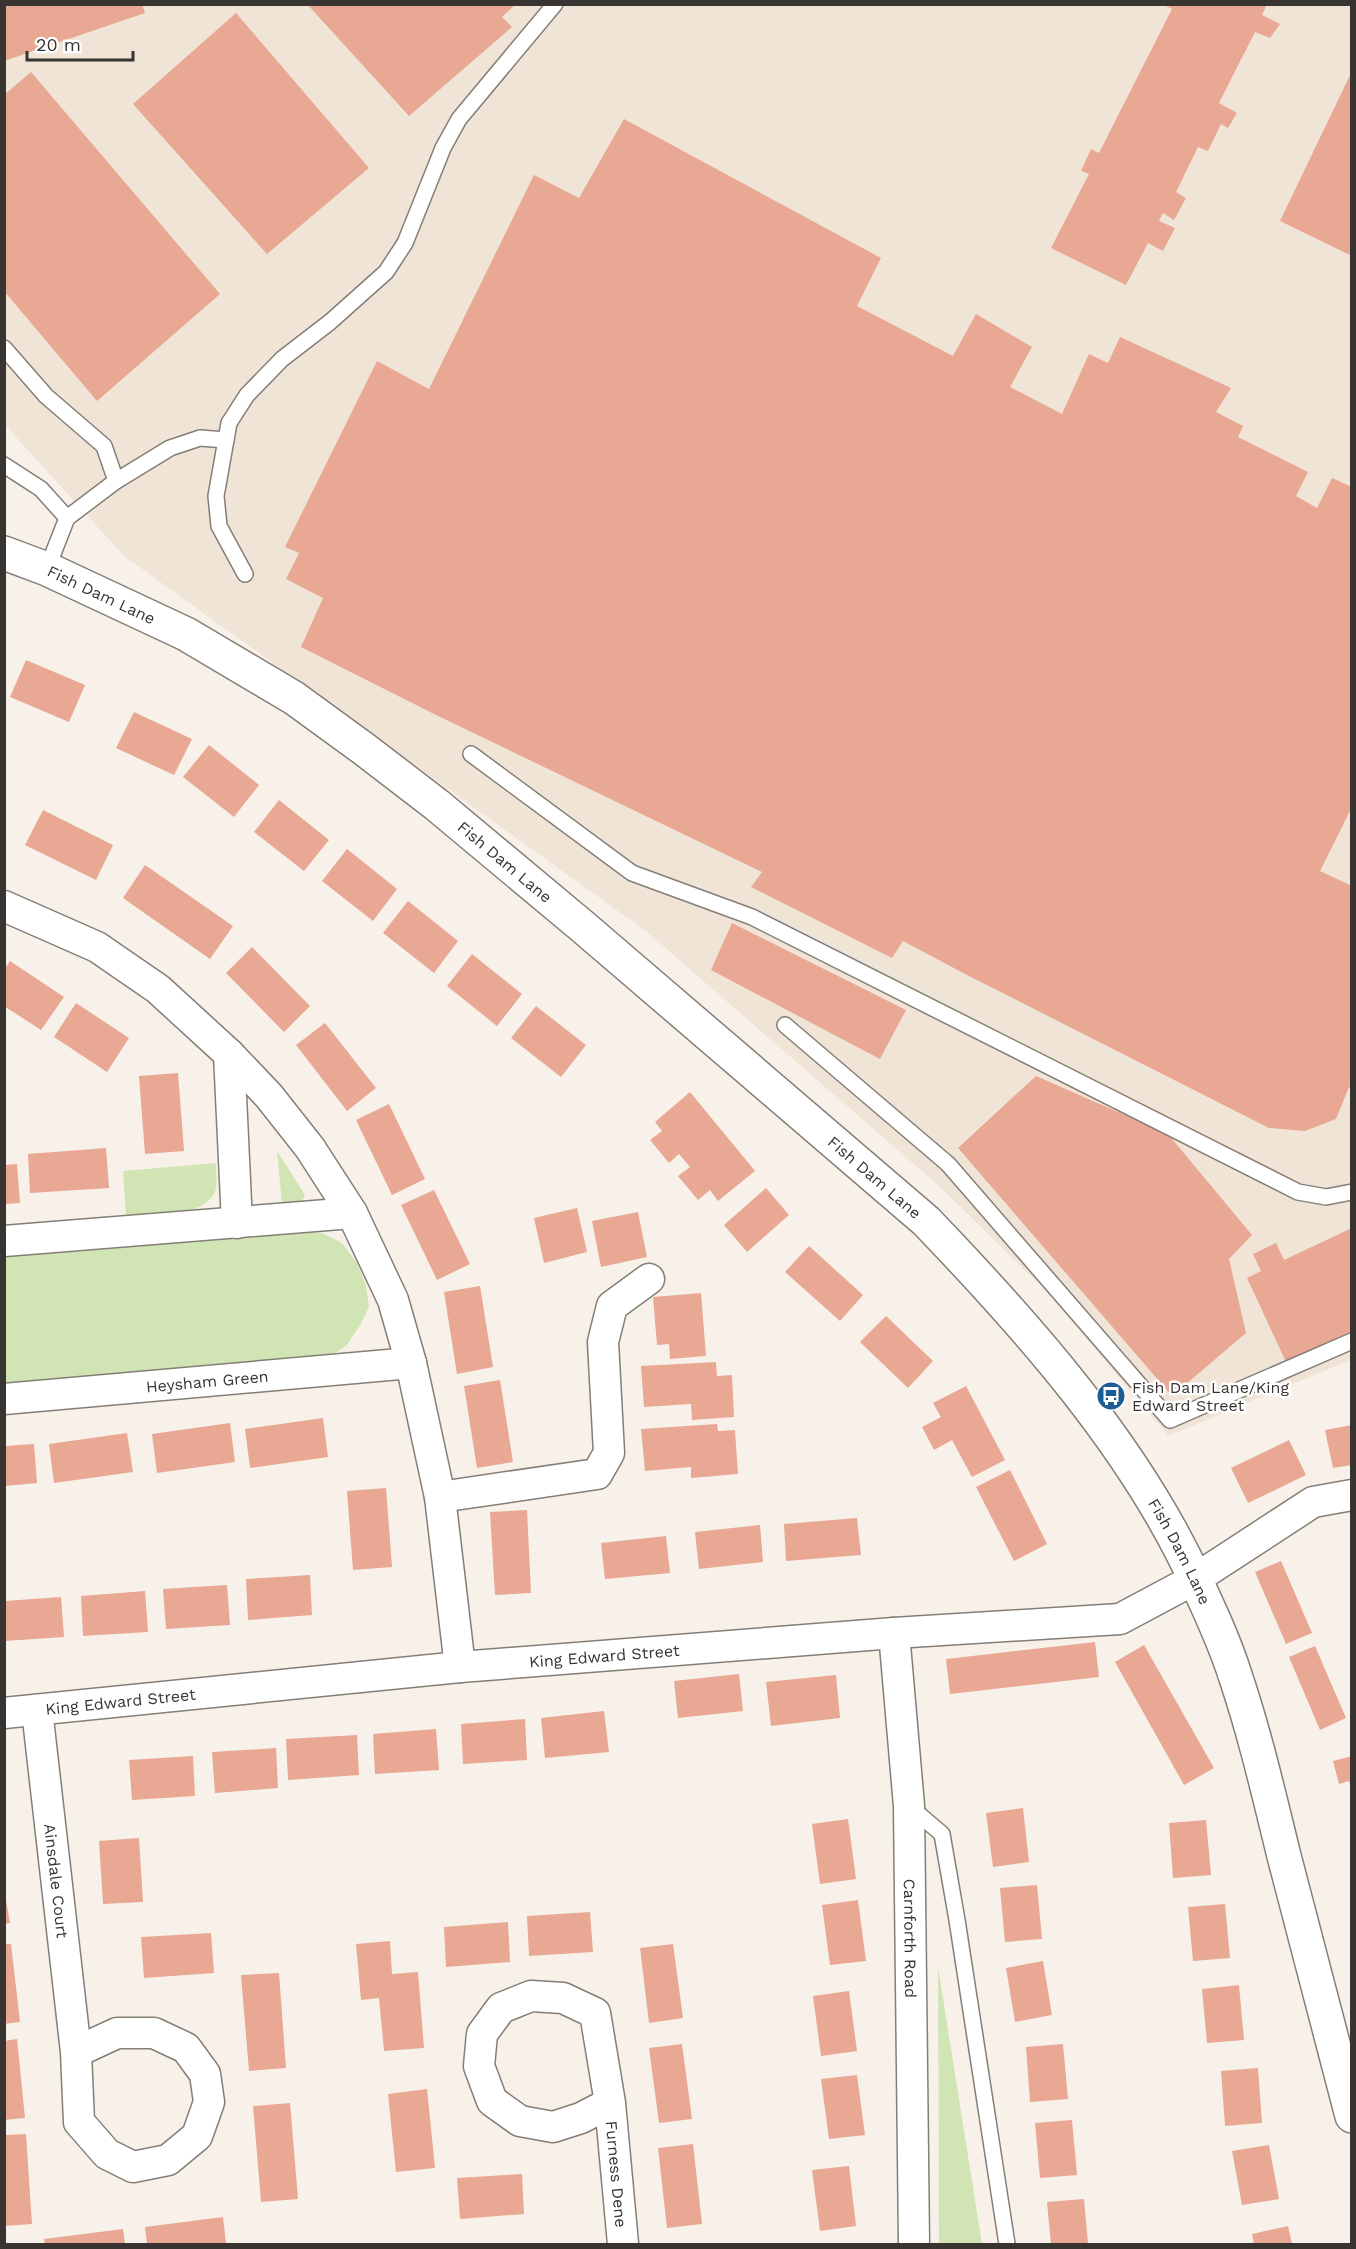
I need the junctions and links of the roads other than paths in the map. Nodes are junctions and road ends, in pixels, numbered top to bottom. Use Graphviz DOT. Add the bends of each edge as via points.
graph roads {
  1 [pos="555,4"];
  2 [pos="4,348"];
  3 [pos="226,441"];
  4 [pos="4,465"];
  5 [pos="116,482"];
  6 [pos="67,518"];
  7 [pos="4,553"];
  8 [pos="47,569"];
  9 [pos="245,574"];
  10 [pos="471,754"];
  11 [pos="4,906"];
  12 [pos="785,1025"];
  13 [pos="229,1054"];
  14 [pos="1352,1192"];
  15 [pos="352,1213"];
  16 [pos="237,1223"];
  17 [pos="4,1240"];
  18 [pos="649,1279"];
  19 [pos="1352,1341"];
  20 [pos="411,1364"];
  21 [pos="4,1399"];
  22 [pos="1352,1495"];
  23 [pos="440,1497"];
  24 [pos="1195,1579"];
  25 [pos="894,1633"];
  26 [pos="460,1667"];
  27 [pos="37,1710"];
  28 [pos="4,1713"];
  29 [pos="909,1806"];
  30 [pos="76,2052"];
  31 [pos="610,2103"];
  32 [pos="1352,2116"];
  33 [pos="623,2244"];
  34 [pos="914,2244"];
  35 [pos="1007,2244"];
  1 -- 3 [label="lane" via="459,119 443,148 405,243 386,272 282,359 247,395 229,423"];
  2 -- 5 [label="lane" via="46,396 104,446"];
  3 -- 5 [label="lane" via="200,438 170,448"];
  3 -- 9 [label="lane" via="216,496 219,526"];
  4 -- 6 [label="lane" via="41,489"];
  5 -- 6 [label="lane"];
  6 -- 8 [label="lane"];
  7 -- 8 [label="street, Fish Dam Lane"];
  8 -- 24 [label="street, Fish Dam Lane" via="186,634 294,698 364,749 437,804 926,1221 1049,1356 1121,1452"];
  10 -- 14 [label="lane" via="632,873 752,916 1298,1192 1326,1197"];
  11 -- 13 [label="street" via="97,947 158,989"];
  12 -- 19 [label="lane" via="948,1164 1170,1420"];
  13 -- 15 [label="street" via="310,1148"];
  13 -- 16 [label="street"];
  15 -- 16 [label="street"];
  15 -- 20 [label="street" via="393,1300"];
  16 -- 17 [label="street"];
  18 -- 23 [label="street" via="612,1306 603,1342 609,1453 597,1474"];
  20 -- 21 [label="street, Heysham Green"];
  20 -- 23 [label="street"];
  22 -- 24 [label="street, King Edward Street" via="1313,1502"];
  23 -- 26 [label="street"];
  24 -- 25 [label="street, King Edward Street" via="1119,1619"];
  24 -- 32 [label="street, Fish Dam Lane" via="1235,1674"];
  25 -- 26 [label="street, King Edward Street"];
  25 -- 29 [label="street, Carnforth Road"];
  26 -- 27 [label="street, King Edward Street"];
  27 -- 28 [label="street, King Edward Street"];
  27 -- 30 [label="street, Ainsdale Court"];
  29 -- 34 [label="street, Carnforth Road"];
  29 -- 35 [label="lane" via="942,1834"];
  30 -- 30 [label="street, Ainsdale Court" via="78,2122 107,2154 133,2167 168,2160 196,2136 209,2102 205,2074 186,2048 154,2034 117,2033"];
  31 -- 31 [label="street, Furness Dene" via="595,2013 563,1998 531,1996 501,2008 482,2034 479,2066 492,2101 520,2121 553,2127"];
  31 -- 33 [label="street, Furness Dene"];
}
